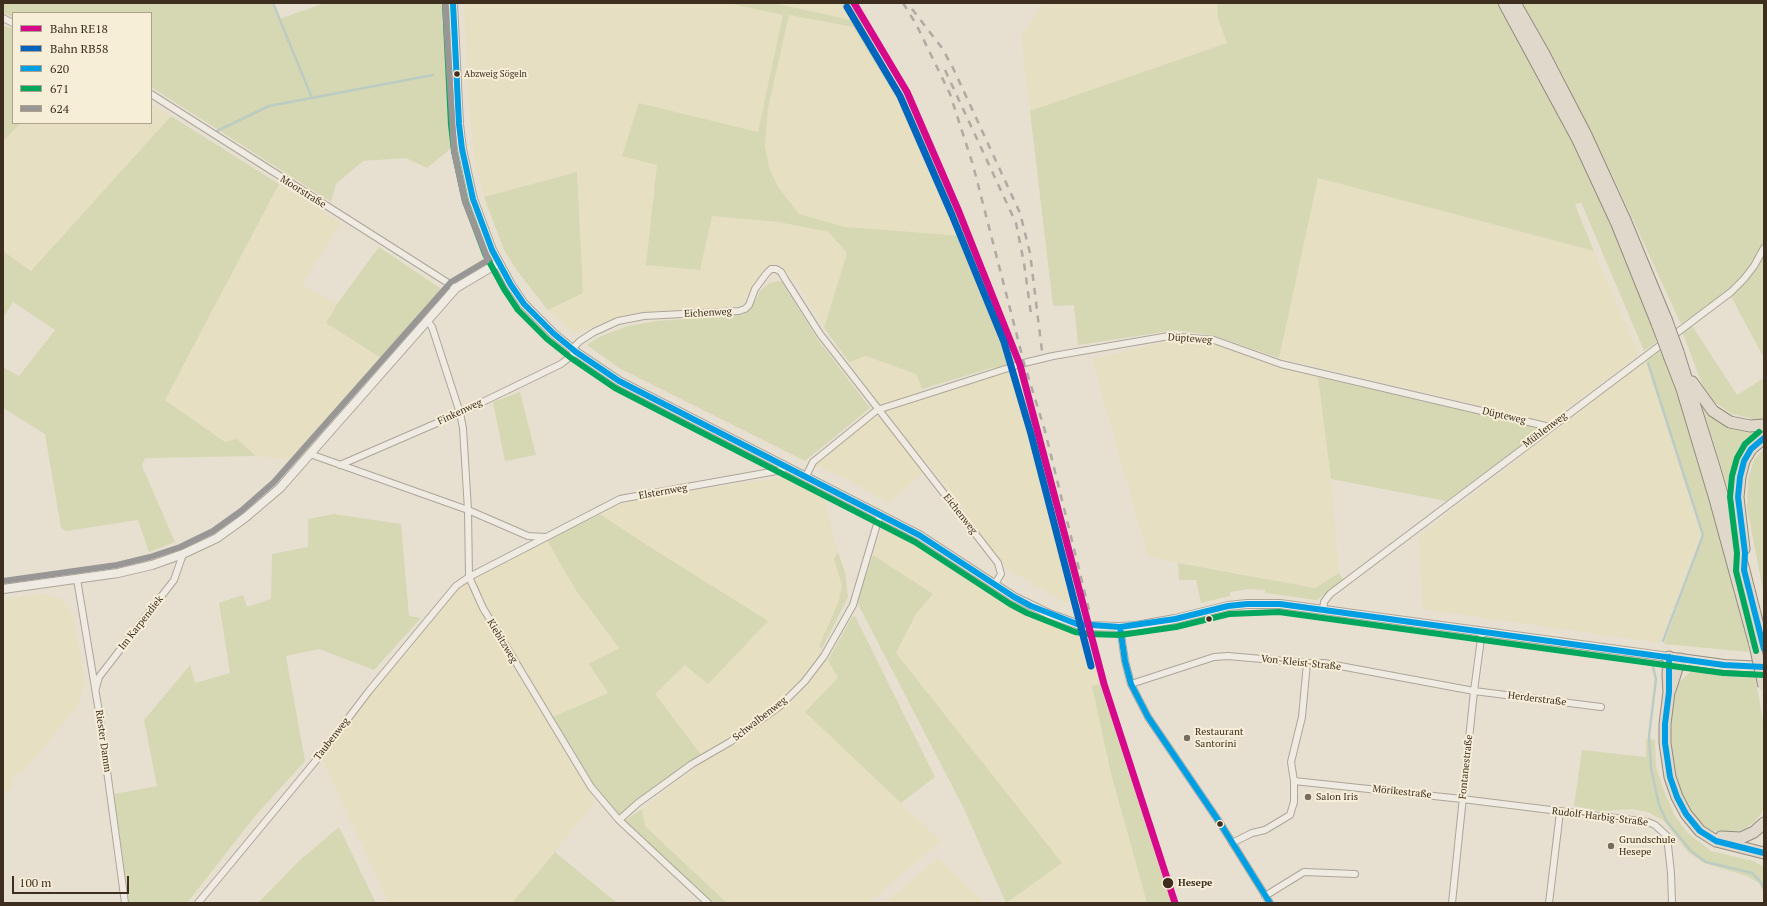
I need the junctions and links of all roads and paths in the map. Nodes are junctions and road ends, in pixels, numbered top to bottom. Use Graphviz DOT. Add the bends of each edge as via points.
graph roads {
  1 [pos="453,3"];
  2 [pos="1504,3"];
  3 [pos="1515,3"];
  4 [pos="3,18"];
  5 [pos="12,22"];
  6 [pos="152,95"];
  7 [pos="1764,248"];
  8 [pos="498,263"];
  9 [pos="456,288"];
  10 [pos="427,320"];
  11 [pos="1662,322"];
  12 [pos="574,351"];
  13 [pos="1674,355"];
  14 [pos="1682,364"];
  15 [pos="877,410"];
  16 [pos="460,413"];
  17 [pos="1764,425"];
  18 [pos="1550,427"];
  19 [pos="1764,438"];
  20 [pos="310,454"];
  21 [pos="340,465"];
  22 [pos="785,466"];
  23 [pos="806,476"];
  24 [pos="468,510"];
  25 [pos="880,514"];
  26 [pos="546,537"];
  27 [pos="183,554"];
  28 [pos="1744,570"];
  29 [pos="469,577"];
  30 [pos="77,579"];
  31 [pos="995,584"];
  32 [pos="3,587"];
  33 [pos="1323,609"];
  34 [pos="1120,627"];
  35 [pos="1482,631"];
  36 [pos="1761,646"];
  37 [pos="1669,657"];
  38 [pos="1680,659"];
  39 [pos="1307,663"];
  40 [pos="1764,668"];
  41 [pos="1131,684"];
  42 [pos="1764,686"];
  43 [pos="96,690"];
  44 [pos="1474,691"];
  45 [pos="1669,692"];
  46 [pos="1601,707"];
  47 [pos="1294,781"];
  48 [pos="1462,799"];
  49 [pos="1560,812"];
  50 [pos="620,820"];
  51 [pos="1764,823"];
  52 [pos="1707,834"];
  53 [pos="1232,843"];
  54 [pos="1764,853"];
  55 [pos="1354,874"];
  56 [pos="1265,896"];
  57 [pos="125,903"];
  58 [pos="198,903"];
  59 [pos="708,903"];
  60 [pos="1270,903"];
  61 [pos="1452,903"];
  62 [pos="1549,903"];
  63 [pos="1672,903"];
  1 -- 8 [label="street" via="462,149 472,199"];
  2 -- 11 [label="highway" via="1578,140"];
  3 -- 11 [label="highway" via="1586,136 1625,220"];
  4 -- 5 [label="street"];
  6 -- 9 [label="street, Moorstraße"];
  7 -- 18 [label="street, Mühlenweg" via="1754,266 1731,292"];
  8 -- 9 [label="street"];
  8 -- 12 [label="street" via="524,304"];
  9 -- 10 [label="street"];
  10 -- 16 [label="street, Kiebitzweg" via="432,327"];
  10 -- 20 [label="street"];
  11 -- 13 [label="highway, bridge"];
  12 -- 15 [label="street, Eichenweg" via="580,340 618,321 644,316 745,309 766,274 771,269 776,269 781,272 820,334"];
  12 -- 16 [label="street, Finkenweg" via="561,364"];
  12 -- 22 [label="street" via="619,381"];
  13 -- 14 [label="highway"];
  13 -- 36 [label="highway" via="1682,389"];
  14 -- 17 [label="highway" via="1713,411 1730,422 1750,426"];
  14 -- 28 [label="highway"];
  15 -- 18 [label="street, Düpteweg" via="1054,356 1169,336 1214,340 1282,364"];
  15 -- 23 [label="street" via="813,462"];
  15 -- 31 [label="street, Eichenweg" via="998,563 1001,574"];
  16 -- 21 [label="street, Finkenweg"];
  16 -- 24 [label="street, Kiebitzweg"];
  18 -- 33 [label="street, Mühlenweg" via="1330,594 1324,602"];
  19 -- 28 [label="highway" via="1751,449 1744,461 1740,477 1738,497 1745,553"];
  20 -- 21 [label="street"];
  20 -- 27 [label="street" via="280,488 246,517 217,538"];
  21 -- 24 [label="street"];
  22 -- 23 [label="street"];
  22 -- 26 [label="street, Elsternweg" via="782,470 620,499"];
  23 -- 25 [label="street"];
  24 -- 26 [label="street" via="528,536"];
  24 -- 29 [label="street, Kiebitzweg"];
  25 -- 31 [label="street" via="926,539"];
  25 -- 50 [label="street, Schwalbenweg" via="853,605 824,656 805,681 780,706 638,803"];
  26 -- 29 [label="street, Elsternweg"];
  27 -- 30 [label="street" via="152,565"];
  27 -- 43 [label="street, Im Karpendiek" via="174,580 99,677"];
  28 -- 36 [label="highway"];
  29 -- 50 [label="street, Kiebitzweg" via="482,608 499,638 591,787"];
  29 -- 58 [label="street, Taubenweg" via="456,586"];
  30 -- 32 [label="street"];
  30 -- 43 [label="street, Riester Damm"];
  31 -- 34 [label="street" via="1014,597 1077,624"];
  33 -- 34 [label="street" via="1280,604 1247,604"];
  33 -- 35 [label="street"];
  34 -- 41 [label="street"];
  35 -- 37 [label="street"];
  35 -- 44 [label="street, Fontanestraße"];
  36 -- 42 [label="highway, bridge"];
  37 -- 38 [label="main road"];
  37 -- 45 [label="highway"];
  38 -- 40 [label="main road"];
  38 -- 45 [label="highway"];
  39 -- 41 [label="street, Von-Kleist-Straße" via="1221,656"];
  39 -- 44 [label="street, Von-Kleist-Straße" via="1324,663"];
  39 -- 47 [label="street" via="1302,717 1291,762"];
  41 -- 53 [label="street" via="1148,717"];
  43 -- 57 [label="street, Riester Damm"];
  44 -- 46 [label="street, Herderstraße"];
  44 -- 48 [label="street, Fontanestraße"];
  45 -- 52 [label="highway" via="1665,743 1670,778 1686,814 1700,831"];
  47 -- 48 [label="street, Mörikestraße"];
  47 -- 53 [label="street" via="1294,802 1290,815 1265,830"];
  48 -- 49 [label="street, Rudolf-Harbig-Straße"];
  48 -- 61 [label="street, Fontanestraße"];
  49 -- 62 [label="street"];
  49 -- 63 [label="street, Rudolf-Harbig-Straße" via="1648,822 1662,830 1667,836"];
  50 -- 59 [label="street, Kiebitzweg"];
  51 -- 52 [label="highway" via="1754,832 1741,838"];
  52 -- 54 [label="highway" via="1716,841"];
  53 -- 56 [label="street"];
  55 -- 56 [label="street" via="1304,872"];
  56 -- 60 [label="street"];
}
